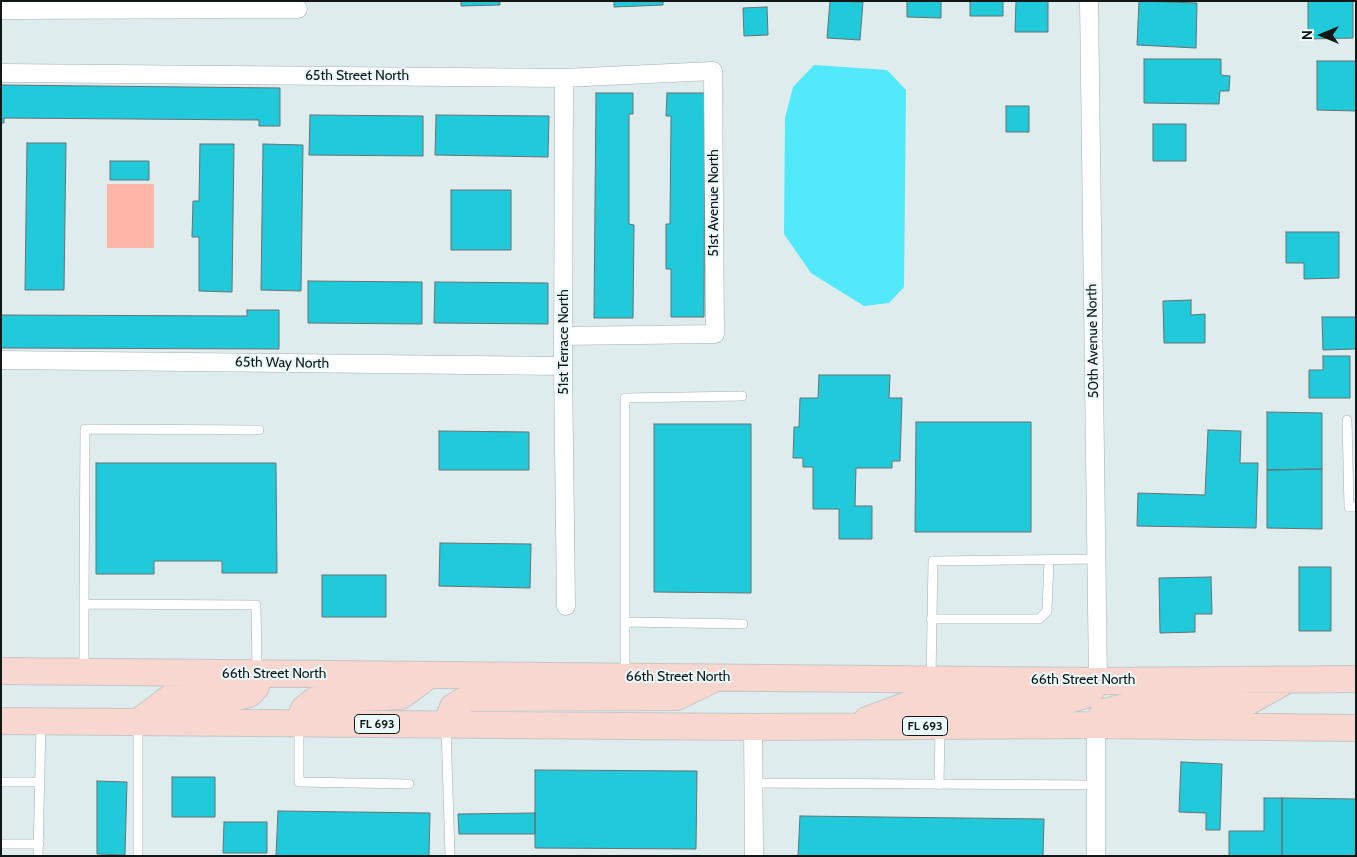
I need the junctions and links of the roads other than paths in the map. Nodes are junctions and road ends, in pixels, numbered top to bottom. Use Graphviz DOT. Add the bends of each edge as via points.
graph roads {
  1 [pos="1089,1"];
  2 [pos="1,10"];
  3 [pos="298,10"];
  4 [pos="714,72"];
  5 [pos="1,73"];
  6 [pos="564,78"];
  7 [pos="564,336"];
  8 [pos="1,360"];
  9 [pos="563,366"];
  10 [pos="742,396"];
  11 [pos="1346,420"];
  12 [pos="259,430"];
  13 [pos="1356,507"];
  14 [pos="1095,559"];
  15 [pos="1048,560"];
  16 [pos="84,604"];
  17 [pos="566,606"];
  18 [pos="931,619"];
  19 [pos="626,622"];
  20 [pos="743,624"];
  21 [pos="1,671"];
  22 [pos="84,672"];
  23 [pos="257,674"];
  24 [pos="429,675"];
  25 [pos="625,677"];
  26 [pos="717,677"];
  27 [pos="1356,679"];
  28 [pos="930,680"];
  29 [pos="1288,680"];
  30 [pos="1098,681"];
  31 [pos="1,721"];
  32 [pos="41,721"];
  33 [pos="138,722"];
  34 [pos="299,723"];
  35 [pos="446,725"];
  36 [pos="1096,725"];
  37 [pos="940,726"];
  38 [pos="753,727"];
  39 [pos="850,727"];
  40 [pos="1356,728"];
  41 [pos="1,782"];
  42 [pos="40,782"];
  43 [pos="753,783"];
  44 [pos="409,784"];
  45 [pos="939,785"];
  46 [pos="1096,785"];
  47 [pos="1,844"];
  48 [pos="39,844"];
  49 [pos="38,856"];
  50 [pos="138,856"];
  51 [pos="450,856"];
  52 [pos="754,856"];
  53 [pos="1096,856"];
  1 -- 14 [label="street, 50th Avenue North"];
  2 -- 3 [label="street"];
  4 -- 6 [label="street, 65th Street North"];
  4 -- 7 [label="street, 51st Avenue North" via="715,334"];
  5 -- 6 [label="street, 65th Street North"];
  6 -- 7 [label="street, 51st Terrace North"];
  7 -- 9 [label="street, 51st Terrace North"];
  8 -- 9 [label="street, 65th Way North"];
  9 -- 17 [label="street, 51st Terrace North"];
  10 -- 19 [label="lane" via="624,398"];
  11 -- 13 [label="lane" via="1349,507"];
  12 -- 16 [label="lane" via="85,429"];
  14 -- 15 [label="lane"];
  14 -- 30 [label="street, 50th Avenue North"];
  15 -- 18 [label="lane" via="1047,611 1039,619"];
  15 -- 18 [label="lane" via="933,561"];
  16 -- 22 [label="lane"];
  16 -- 23 [label="lane" via="256,605"];
  18 -- 28 [label="lane"];
  19 -- 20 [label="lane"];
  19 -- 25 [label="lane"];
  21 -- 22 [label="main road, 66th Street North"];
  22 -- 23 [label="main road, 66th Street North"];
  23 -- 24 [label="main road, 66th Street North"];
  23 -- 33 [label="main road" via="256,686 249,694 170,698"];
  24 -- 25 [label="main road, 66th Street North"];
  24 -- 34 [label="main road" via="401,696 315,700 304,710"];
  25 -- 26 [label="main road, 66th Street North"];
  26 -- 28 [label="main road, 66th Street North"];
  26 -- 35 [label="main road" via="677,697 468,698 453,707"];
  27 -- 29 [label="main road, 66th Street North"];
  28 -- 30 [label="main road, 66th Street North"];
  29 -- 30 [label="main road, 66th Street North"];
  29 -- 36 [label="main road" via="1246,703 1137,704 1104,712"];
  30 -- 39 [label="main road" via="1088,694 1061,702 914,703"];
  31 -- 32 [label="main road, FL 693"];
  32 -- 33 [label="main road, FL 693"];
  32 -- 42 [label="lane"];
  33 -- 34 [label="main road, FL 693"];
  33 -- 50 [label="lane"];
  34 -- 35 [label="main road, FL 693"];
  34 -- 44 [label="lane" via="299,782"];
  35 -- 38 [label="main road, FL 693"];
  35 -- 51 [label="lane"];
  36 -- 37 [label="main road, FL 693"];
  36 -- 40 [label="main road, FL 693"];
  36 -- 46 [label="street"];
  37 -- 39 [label="main road, FL 693"];
  37 -- 45 [label="lane"];
  38 -- 39 [label="main road, FL 693"];
  38 -- 43 [label="street"];
  41 -- 42 [label="lane"];
  42 -- 48 [label="lane"];
  43 -- 45 [label="lane"];
  43 -- 52 [label="street"];
  45 -- 46 [label="lane"];
  46 -- 53 [label="street"];
  47 -- 48 [label="lane"];
  48 -- 49 [label="lane"];
}
